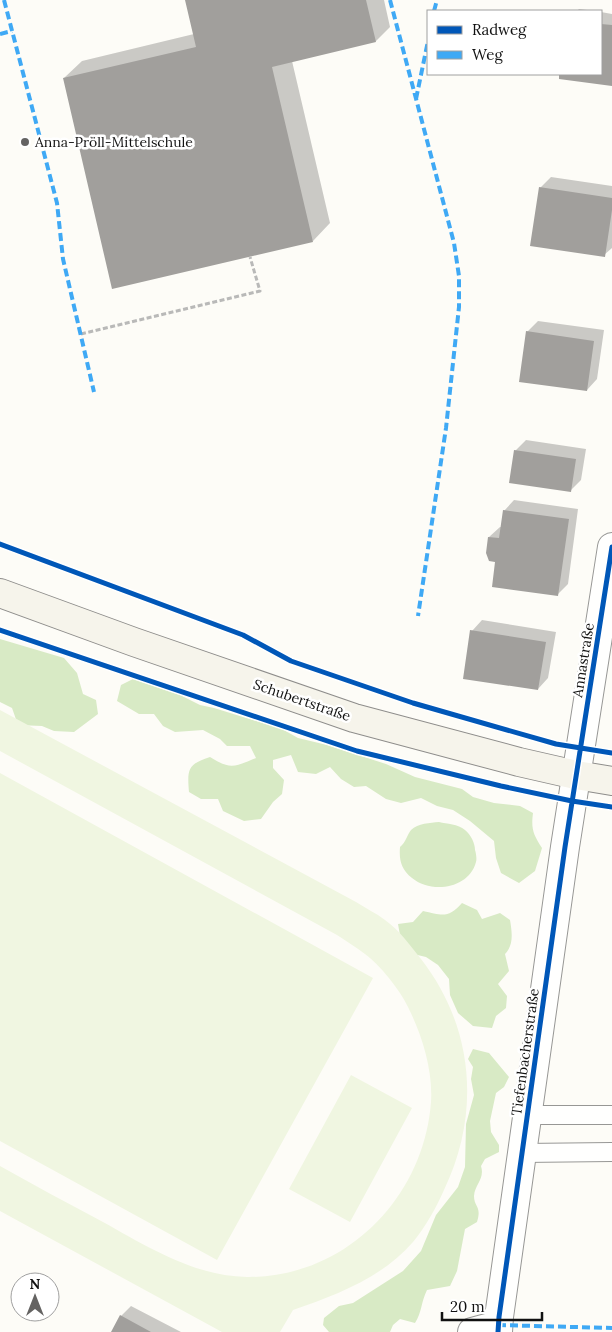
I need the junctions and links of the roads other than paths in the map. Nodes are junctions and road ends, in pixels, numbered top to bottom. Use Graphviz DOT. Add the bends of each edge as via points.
graph roads {
  1 [pos="612,547"];
  2 [pos="0,593"];
  3 [pos="576,775"];
  4 [pos="612,781"];
  5 [pos="527,1115"];
  6 [pos="612,1115"];
  7 [pos="612,1152"];
  8 [pos="522,1153"];
  9 [pos="498,1328"];
  10 [pos="472,1332"];
  1 -- 3 [label="street, Annastraße"];
  2 -- 3 [label="street, Schubertstraße" via="354,718"];
  3 -- 4 [label="street, Schubertstraße"];
  3 -- 5 [label="street, Tiefenbacherstraße"];
  5 -- 6 [label="lane"];
  5 -- 8 [label="street, Tiefenbacherstraße"];
  7 -- 8 [label="lane"];
  8 -- 9 [label="street, Tiefenbacherstraße"];
  9 -- 10 [label="street"];
}
